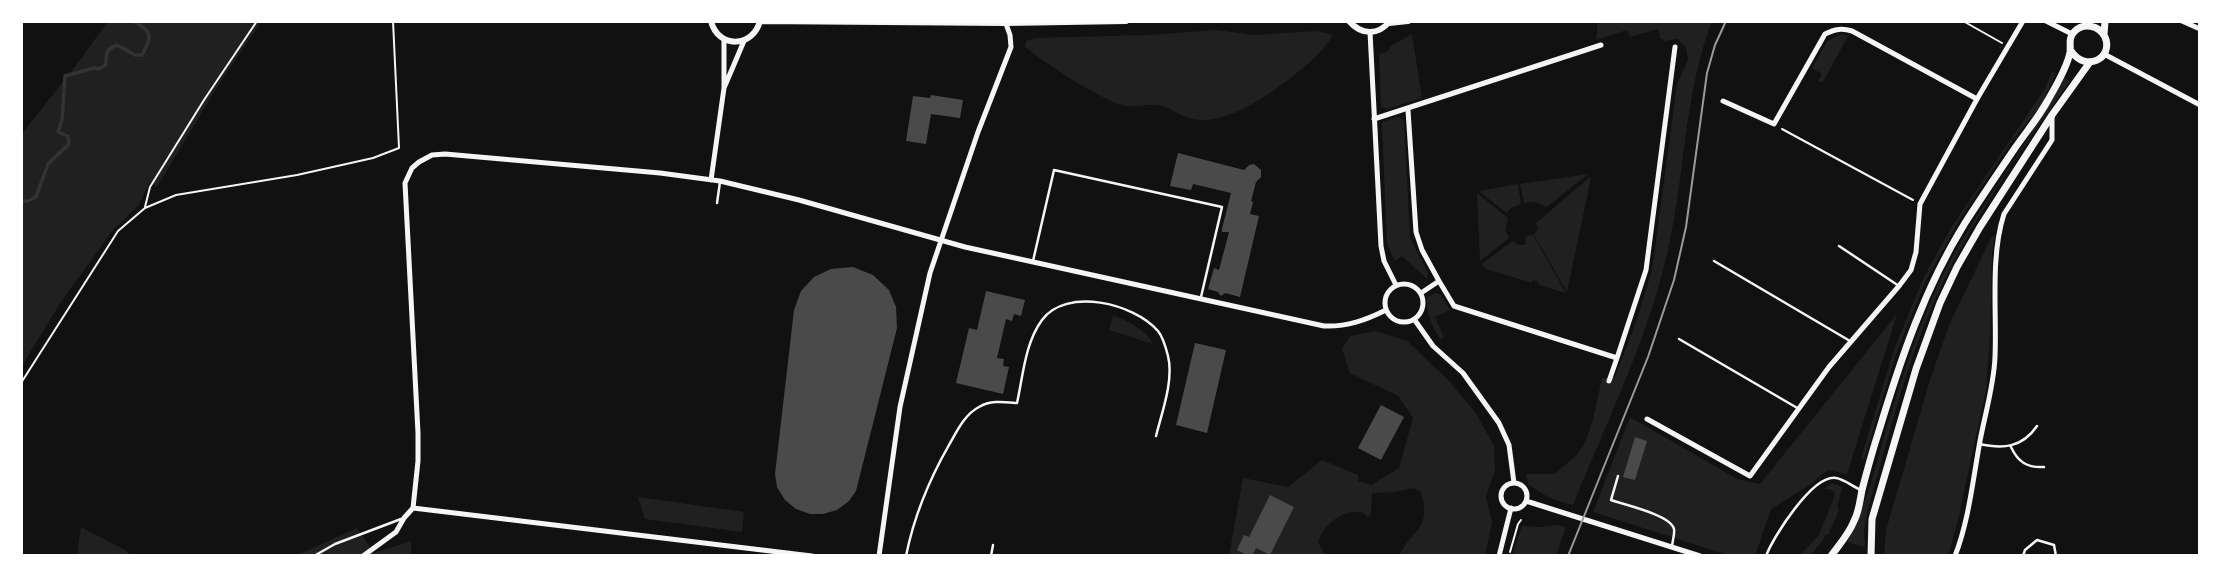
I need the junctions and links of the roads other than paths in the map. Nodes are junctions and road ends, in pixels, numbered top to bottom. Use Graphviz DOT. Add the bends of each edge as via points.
graph roads {
  1 [pos="711,21"];
  2 [pos="760,21"];
  3 [pos="1126,21"];
  4 [pos="1349,21"];
  5 [pos="1408,21"];
  6 [pos="2024,21"];
  7 [pos="2046,21"];
  8 [pos="2105,21"];
  9 [pos="2182,21"];
  10 [pos="1006,22"];
  11 [pos="1390,22"];
  12 [pos="2082,24"];
  13 [pos="2200,29"];
  14 [pos="1370,32"];
  15 [pos="2072,34"];
  16 [pos="2104,34"];
  17 [pos="724,40"];
  18 [pos="744,41"];
  19 [pos="1601,45"];
  20 [pos="1675,47"];
  21 [pos="2071,51"];
  22 [pos="2104,54"];
  23 [pos="2090,62"];
  24 [pos="724,88"];
  25 [pos="1978,99"];
  26 [pos="1723,101"];
  27 [pos="2200,104"];
  28 [pos="1408,110"];
  29 [pos="2052,115"];
  30 [pos="1374,119"];
  31 [pos="711,180"];
  32 [pos="720,181"];
  33 [pos="717,203"];
  34 [pos="942,242"];
  35 [pos="1839,246"];
  36 [pos="1714,261"];
  37 [pos="1032,262"];
  38 [pos="1439,281"];
  39 [pos="1396,285"];
  40 [pos="1899,286"];
  41 [pos="1421,293"];
  42 [pos="1200,300"];
  43 [pos="1386,310"];
  44 [pos="1414,319"];
  45 [pos="1679,339"];
  46 [pos="1850,341"];
  47 [pos="1617,358"];
  48 [pos="1609,382"];
  49 [pos="1798,409"];
  50 [pos="1647,419"];
  51 [pos="2037,426"];
  52 [pos="1156,436"];
  53 [pos="1979,444"];
  54 [pos="2011,447"];
  55 [pos="2044,467"];
  56 [pos="1618,476"];
  57 [pos="1514,484"];
  58 [pos="1863,490"];
  59 [pos="1526,501"];
  60 [pos="413,508"];
  61 [pos="1511,508"];
  62 [pos="404,518"];
  63 [pos="993,545"];
  64 [pos="1672,547"];
  65 [pos="314,556"];
  66 [pos="363,556"];
  67 [pos="812,556"];
  68 [pos="879,556"];
  69 [pos="906,556"];
  70 [pos="991,556"];
  71 [pos="1499,556"];
  72 [pos="1700,556"];
  73 [pos="1766,556"];
  74 [pos="1831,556"];
  75 [pos="1871,556"];
  76 [pos="1955,556"];
  77 [pos="2024,556"];
  78 [pos="2056,556"];
  1 -- 17 [label="street"];
  2 -- 10 [label="street"];
  2 -- 18 [label="street" via="755,33"];
  3 -- 10 [label="street"];
  4 -- 14 [label="street"];
  5 -- 11 [label="street"];
  6 -- 25 [label="street"];
  7 -- 15 [label="street"];
  8 -- 16 [label="main road"];
  9 -- 13 [label="street"];
  10 -- 34 [label="street" via="1011,47"];
  11 -- 14 [label="street"];
  12 -- 15 [label="main road"];
  12 -- 16 [label="main road"];
  14 -- 30 [label="street"];
  15 -- 21 [label="main road"];
  16 -- 22 [label="main road"];
  17 -- 18 [label="street"];
  17 -- 24 [label="street"];
  18 -- 24 [label="street"];
  19 -- 28 [label="street"];
  20 -- 47 [label="street" via="1646,270"];
  21 -- 23 [label="main road" via="2082,62"];
  21 -- 58 [label="main road" via="2047,103 1965,224 1925,299 1899,367"];
  22 -- 23 [label="main road"];
  22 -- 27 [label="street"];
  23 -- 29 [label="main road"];
  24 -- 31 [label="street"];
  25 -- 26 [label="street" via="1852,31 1835,29 1825,34 1774,124"];
  25 -- 40 [label="street" via="1920,204 1916,252 1911,270"];
  28 -- 30 [label="street"];
  28 -- 38 [label="street" via="1416,232"];
  29 -- 53 [label="street" via="2052,140 2001,224 1995,362"];
  29 -- 75 [label="main road" via="1972,241 1935,315 1872,519"];
  30 -- 39 [label="street" via="1381,246"];
  31 -- 32 [label="street"];
  31 -- 60 [label="street" via="445,154 432,155 412,168 405,183 418,433"];
  32 -- 33 [label="lane"];
  32 -- 34 [label="street"];
  34 -- 37 [label="street"];
  34 -- 68 [label="street" via="930,273 905,384"];
  35 -- 40 [label="lane"];
  36 -- 46 [label="lane"];
  37 -- 42 [label="street"];
  37 -- 42 [label="lane" via="1054,170 1214,205 1222,207"];
  38 -- 41 [label="street"];
  38 -- 47 [label="street" via="1454,306"];
  39 -- 41 [label="street" via="1411,285"];
  39 -- 43 [label="street" via="1386,296"];
  40 -- 46 [label="street"];
  41 -- 44 [label="street" via="1423,307"];
  42 -- 43 [label="street" via="1335,327"];
  43 -- 44 [label="street" via="1398,321"];
  44 -- 57 [label="street" via="1499,423 1509,445"];
  45 -- 49 [label="lane"];
  46 -- 49 [label="street"];
  47 -- 48 [label="street"];
  49 -- 50 [label="street" via="1750,476"];
  51 -- 54 [label="lane"];
  52 -- 69 [label="lane" via="1169,376 1160,333 1139,315 1111,304 1081,302 1052,310 1031,339 1017,403 988,403 961,425 924,494"];
  53 -- 54 [label="lane"];
  53 -- 76 [label="street"];
  54 -- 55 [label="lane" via="2021,462"];
  56 -- 64 [label="lane" via="1611,500 1670,522"];
  57 -- 59 [label="street" via="1526,490"];
  57 -- 61 [label="street" via="1506,486 1502,494 1504,504"];
  58 -- 73 [label="lane" via="1836,478 1823,481 1788,516"];
  58 -- 74 [label="main road" via="1856,519"];
  59 -- 61 [label="street"];
  59 -- 64 [label="street"];
  60 -- 62 [label="street"];
  60 -- 67 [label="street"];
  61 -- 71 [label="street"];
  62 -- 65 [label="lane"];
  62 -- 66 [label="street" via="396,532"];
  63 -- 70 [label="lane"];
  64 -- 72 [label="street"];
  77 -- 78 [label="lane" via="2037,540 2054,545"];
}
